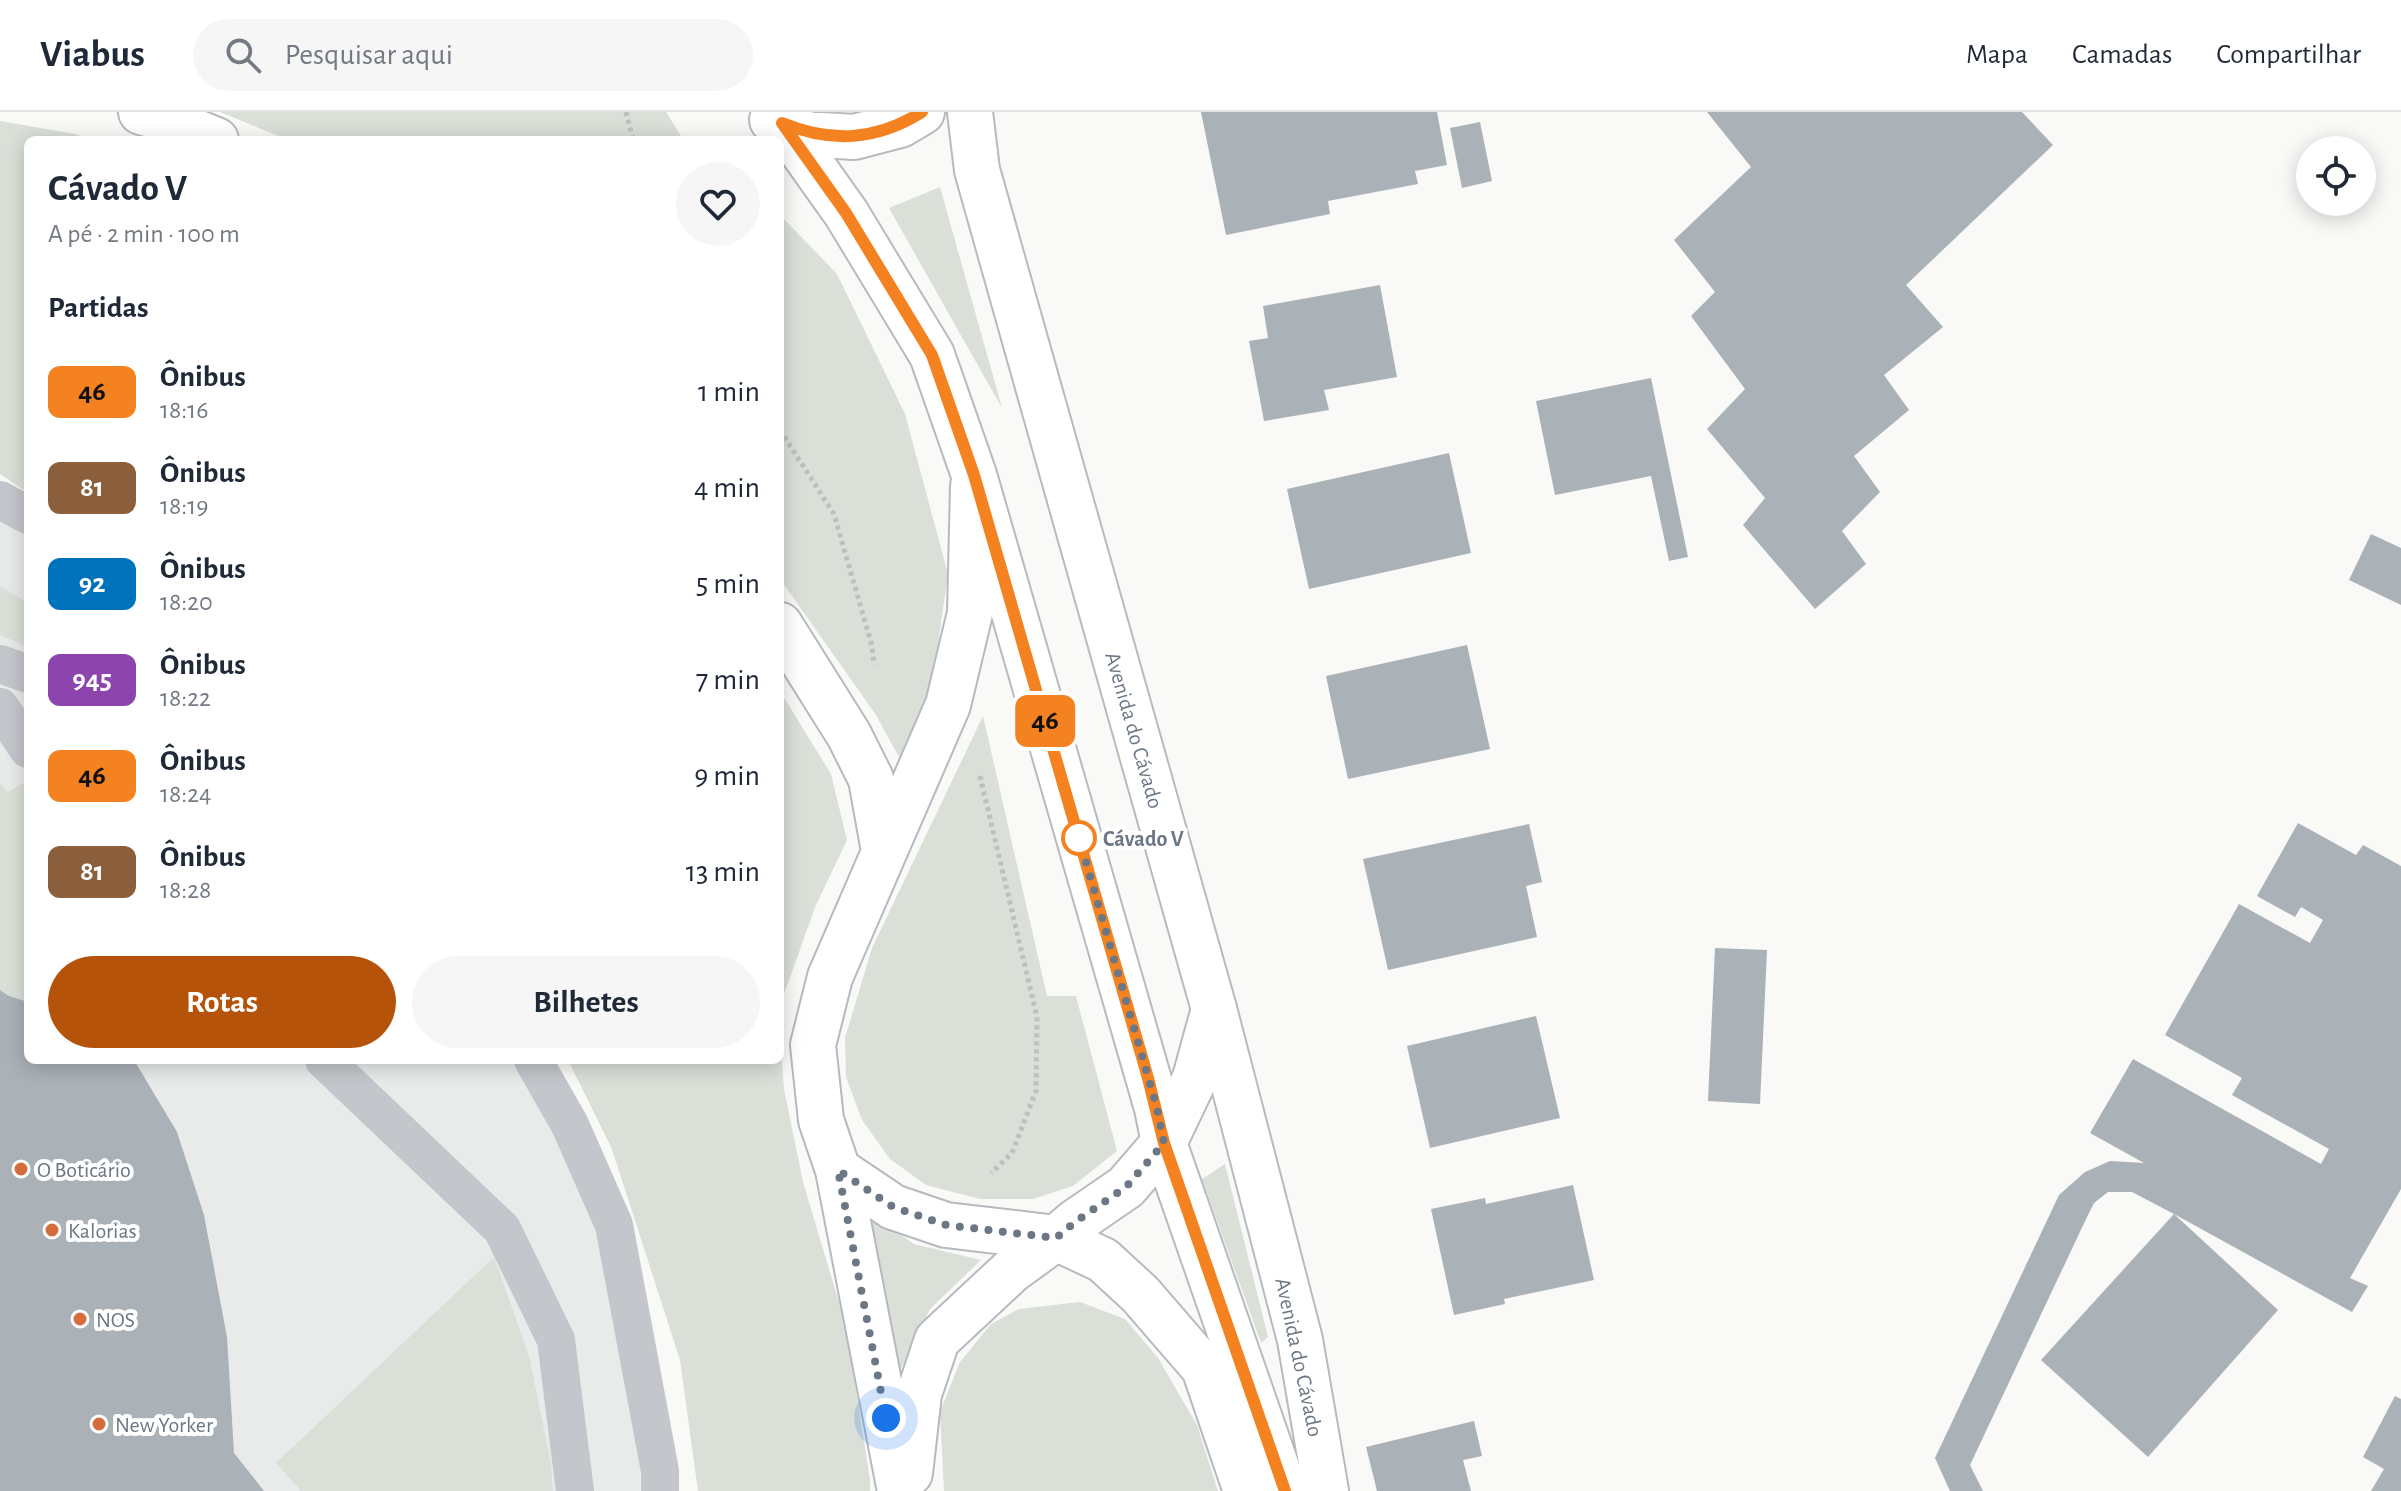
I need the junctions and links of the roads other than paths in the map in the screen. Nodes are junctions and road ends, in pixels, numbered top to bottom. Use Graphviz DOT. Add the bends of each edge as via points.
graph roads {
  1 [pos="141,112"];
  2 [pos="922,112"];
  3 [pos="970,112"];
  4 [pos="770,118"];
  5 [pos="206,136"];
  6 [pos="974,475"];
  7 [pos="0,500"];
  8 [pos="24,513"];
  9 [pos="784,631"];
  10 [pos="0,664"];
  11 [pos="24,673"];
  12 [pos="0,707"];
  13 [pos="24,743"];
  14 [pos="884,851"];
  15 [pos="1214,1009"];
  16 [pos="328,1064"];
  17 [pos="515,1064"];
  18 [pos="535,1064"];
  19 [pos="570,1125"];
  20 [pos="1164,1143"];
  21 [pos="838,1170"];
  22 [pos="1056,1238"];
  23 [pos="575,1491"];
  24 [pos="660,1491"];
  25 [pos="900,1491"];
  26 [pos="908,1491"];
  27 [pos="1246,1491"];
  28 [pos="1285,1491"];
  29 [pos="1326,1491"];
  1 -- 5 [label="main road"];
  2 -- 4 [label="main road" via="900,125 854,137 807,134"];
  3 -- 15 [label="main road, Avenida do Cávado" via="977,170"];
  4 -- 6 [label="main road" via="846,213 932,355"];
  6 -- 14 [label="main road" via="970,613 952,690"];
  6 -- 20 [label="main road"];
  7 -- 8 [label="lane"];
  9 -- 14 [label="main road" via="871,779"];
  10 -- 11 [label="lane"];
  12 -- 13 [label="lane"];
  14 -- 21 [label="main road" via="830,977 813,1045 821,1120"];
  15 -- 20 [label="main road" via="1195,1078"];
  15 -- 29 [label="main road, Avenida do Cávado" via="1300,1340"];
  16 -- 23 [label="lane" via="502,1229 556,1340"];
  17 -- 19 [label="lane"];
  18 -- 19 [label="lane"];
  19 -- 24 [label="lane" via="614,1225"];
  20 -- 22 [label="main road" via="1126,1187"];
  20 -- 28 [label="main road"];
  21 -- 22 [label="main road" via="893,1207 946,1225"];
  21 -- 25 [label="main road"];
  22 -- 26 [label="main road" via="1011,1271 937,1340 919,1394"];
  22 -- 27 [label="main road" via="1103,1260 1204,1368"];
}
